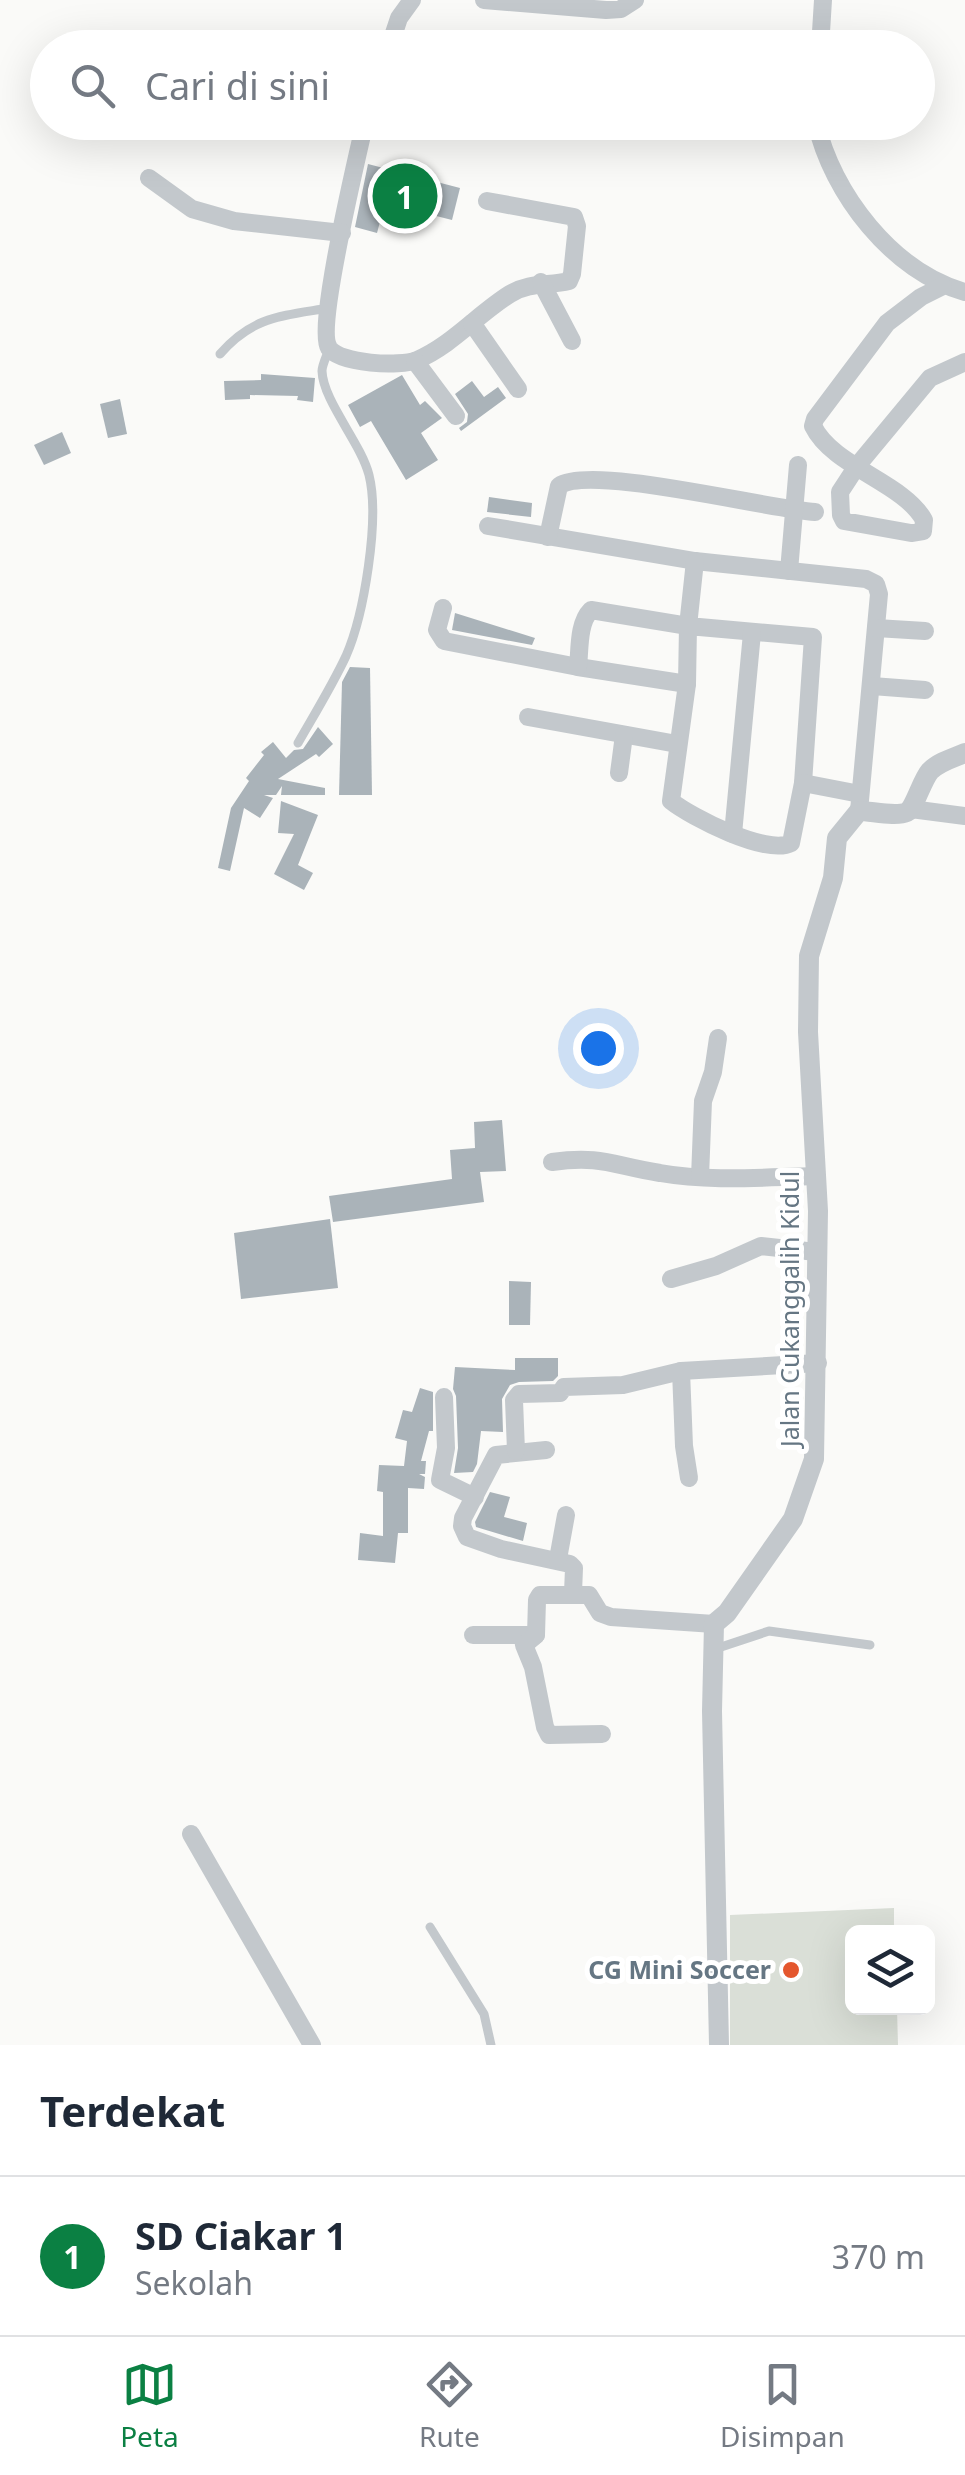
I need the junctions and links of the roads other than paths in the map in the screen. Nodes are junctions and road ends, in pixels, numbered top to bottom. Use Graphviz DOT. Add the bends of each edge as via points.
graph roads {
  1 [pos="412,0"];
  2 [pos="484,0"];
  3 [pos="635,0"];
  4 [pos="828,2"];
  5 [pos="395,30"];
  6 [pos="823,30"];
  7 [pos="362,140"];
  8 [pos="820,140"];
  9 [pos="150,178"];
  10 [pos="487,201"];
  11 [pos="342,233"];
  12 [pos="541,282"];
  13 [pos="942,286"];
  14 [pos="965,292"];
  15 [pos="329,308"];
  16 [pos="472,323"];
  17 [pos="572,341"];
  18 [pos="329,349"];
  19 [pos="220,354"];
  20 [pos="415,361"];
  21 [pos="965,362"];
  22 [pos="518,388"];
  23 [pos="456,416"];
  24 [pos="798,465"];
  25 [pos="856,466"];
  26 [pos="795,510"];
  27 [pos="815,512"];
  28 [pos="488,526"];
  29 [pos="548,537"];
  30 [pos="695,561"];
  31 [pos="789,571"];
  32 [pos="443,608"];
  33 [pos="688,626"];
  34 [pos="876,628"];
  35 [pos="925,632"];
  36 [pos="752,633"];
  37 [pos="578,667"];
  38 [pos="686,684"];
  39 [pos="872,686"];
  40 [pos="925,690"];
  41 [pos="528,717"];
  42 [pos="624,736"];
  43 [pos="298,744"];
  44 [pos="678,744"];
  45 [pos="965,754"];
  46 [pos="619,774"];
  47 [pos="803,783"];
  48 [pos="860,803"];
  49 [pos="912,808"];
  50 [pos="965,816"];
  51 [pos="733,834"];
  52 [pos="718,1038"];
  53 [pos="552,1162"];
  54 [pos="816,1176"];
  55 [pos="700,1177"];
  56 [pos="816,1252"];
  57 [pos="671,1279"];
  58 [pos="818,1364"];
  59 [pos="681,1371"];
  60 [pos="444,1397"];
  61 [pos="546,1450"];
  62 [pos="516,1451"];
  63 [pos="689,1478"];
  64 [pos="474,1497"];
  65 [pos="566,1515"];
  66 [pos="558,1559"];
  67 [pos="574,1593"];
  68 [pos="714,1624"];
  69 [pos="536,1634"];
  70 [pos="473,1635"];
  71 [pos="870,1644"];
  72 [pos="712,1650"];
  73 [pos="602,1734"];
  74 [pos="190,1834"];
  75 [pos="430,1927"];
  76 [pos="312,2045"];
  77 [pos="491,2045"];
  78 [pos="718,2045"];
  1 -- 5 [label="street"];
  2 -- 3 [label="street" via="606,10"];
  4 -- 6 [label="street"];
  7 -- 11 [label="street"];
  8 -- 13 [label="street" via="878,236"];
  9 -- 11 [label="street" via="192,209"];
  10 -- 12 [label="street" via="574,217 572,274 564,283"];
  11 -- 15 [label="street"];
  12 -- 16 [label="street" via="511,293"];
  12 -- 17 [label="street"];
  13 -- 14 [label="street"];
  13 -- 25 [label="street" via="887,323 815,419 819,435"];
  15 -- 18 [label="street"];
  15 -- 19 [label="lane" via="260,320"];
  16 -- 20 [label="street"];
  16 -- 22 [label="street"];
  18 -- 20 [label="street" via="352,360"];
  18 -- 43 [label="lane" via="322,371 362,452 374,522 357,626"];
  20 -- 23 [label="street"];
  21 -- 25 [label="street" via="930,378"];
  24 -- 26 [label="street"];
  25 -- 25 [label="street" via="840,492 844,522 922,531 917,510"];
  26 -- 27 [label="street"];
  26 -- 29 [label="street" via="614,480 577,480 559,486"];
  26 -- 31 [label="street"];
  28 -- 29 [label="street"];
  29 -- 30 [label="street"];
  30 -- 31 [label="street"];
  30 -- 33 [label="street"];
  31 -- 34 [label="street" via="876,584"];
  32 -- 37 [label="street" via="437,630 444,641"];
  33 -- 36 [label="street"];
  33 -- 37 [label="street" via="591,610 582,624"];
  33 -- 38 [label="street"];
  34 -- 35 [label="street"];
  34 -- 39 [label="street"];
  36 -- 47 [label="street" via="822,638"];
  36 -- 51 [label="street"];
  37 -- 38 [label="street"];
  38 -- 44 [label="street"];
  39 -- 40 [label="street"];
  39 -- 48 [label="street"];
  41 -- 42 [label="street"];
  42 -- 44 [label="street"];
  42 -- 46 [label="street"];
  44 -- 51 [label="street" via="671,801"];
  45 -- 49 [label="street" via="930,772"];
  47 -- 48 [label="street"];
  47 -- 51 [label="street" via="791,843 775,846"];
  48 -- 49 [label="street" via="905,813"];
  48 -- 54 [label="street, Jalan Cukanggalih Kidul" via="837,838 833,878 809,956"];
  49 -- 50 [label="street"];
  52 -- 55 [label="street" via="703,1101"];
  53 -- 55 [label="street" via="594,1158"];
  54 -- 55 [label="street"];
  54 -- 56 [label="street, Jalan Cukanggalih Kidul"];
  56 -- 57 [label="street" via="761,1246"];
  56 -- 58 [label="street, Jalan Cukanggalih Kidul"];
  58 -- 59 [label="street"];
  58 -- 68 [label="street, Jalan Cukanggalih Kidul" via="814,1459 803,1497 773,1550"];
  59 -- 62 [label="street" via="623,1385 564,1387 549,1396 518,1394"];
  59 -- 63 [label="street"];
  60 -- 64 [label="street" via="440,1480"];
  61 -- 62 [label="street"];
  62 -- 64 [label="street" via="493,1458"];
  64 -- 66 [label="street" via="463,1518 467,1537"];
  65 -- 66 [label="street"];
  66 -- 67 [label="street" via="574,1568"];
  67 -- 68 [label="street" via="590,1595 611,1618"];
  67 -- 69 [label="street" via="540,1595"];
  68 -- 72 [label="street"];
  69 -- 70 [label="street"];
  69 -- 73 [label="street" via="524,1646 549,1736"];
  71 -- 72 [label="lane" via="768,1631"];
  72 -- 78 [label="street"];
  74 -- 76 [label="street"];
  75 -- 77 [label="lane" via="484,2014"];
}
